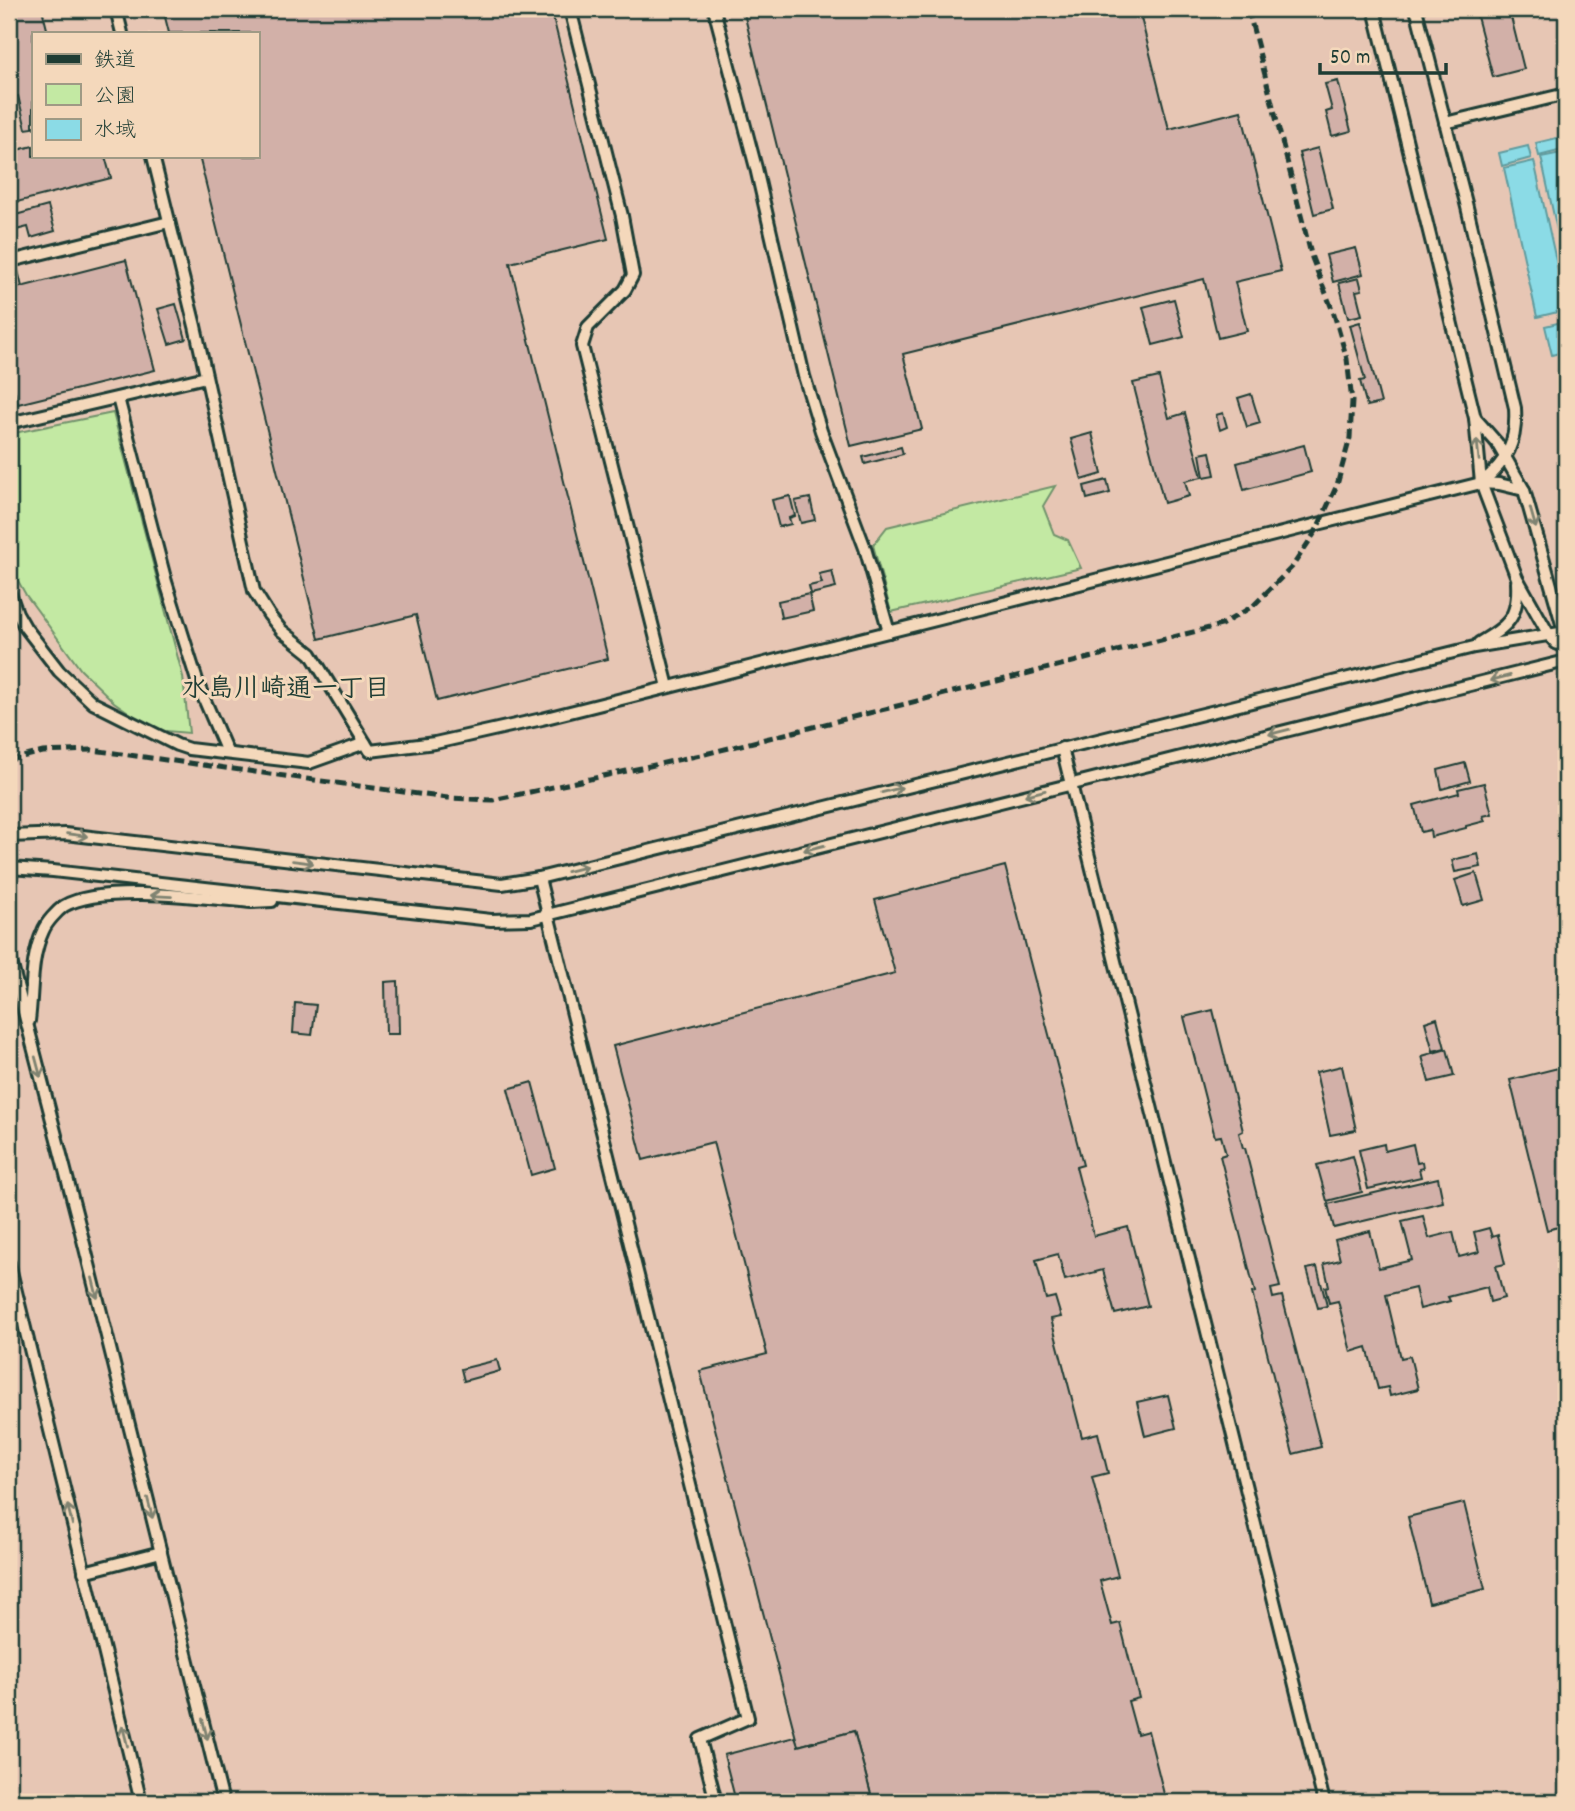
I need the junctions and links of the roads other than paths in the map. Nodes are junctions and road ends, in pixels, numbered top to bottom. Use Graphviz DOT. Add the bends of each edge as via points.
graph roads {
  1 [pos="116,9"];
  2 [pos="570,9"];
  3 [pos="714,9"];
  4 [pos="1374,9"];
  5 [pos="1416,9"];
  6 [pos="122,32"];
  7 [pos="1566,94"];
  8 [pos="1445,123"];
  9 [pos="153,158"];
  10 [pos="169,222"];
  11 [pos="15,260"];
  12 [pos="206,377"];
  13 [pos="118,397"];
  14 [pos="1475,418"];
  15 [pos="9,423"];
  16 [pos="1505,457"];
  17 [pos="1481,483"];
  18 [pos="1524,490"];
  19 [pos="1517,578"];
  20 [pos="9,591"];
  21 [pos="889,632"];
  22 [pos="1566,634"];
  23 [pos="1549,635"];
  24 [pos="1474,647"];
  25 [pos="1566,647"];
  26 [pos="1566,661"];
  27 [pos="668,687"];
  28 [pos="365,743"];
  29 [pos="1062,748"];
  30 [pos="227,752"];
  31 [pos="1071,784"];
  32 [pos="9,836"];
  33 [pos="9,869"];
  34 [pos="540,878"];
  35 [pos="302,899"];
  36 [pos="549,915"];
  37 [pos="9,954"];
  38 [pos="28,1028"];
  39 [pos="9,1263"];
  40 [pos="161,1552"];
  41 [pos="84,1572"];
  42 [pos="141,1802"];
  43 [pos="223,1802"];
  44 [pos="716,1802"];
  45 [pos="1324,1802"];
  1 -- 6 [label="lane"];
  2 -- 27 [label="lane" via="634,275 588,327 582,346"];
  3 -- 21 [label="lane" via="804,376"];
  4 -- 14 [label="lane"];
  5 -- 8 [label="lane"];
  7 -- 8 [label="lane"];
  8 -- 16 [label="lane" via="1515,408 1517,429"];
  9 -- 10 [label="lane"];
  10 -- 11 [label="lane"];
  10 -- 12 [label="lane"];
  12 -- 13 [label="lane"];
  12 -- 28 [label="lane" via="254,591 281,630 311,654"];
  13 -- 15 [label="lane"];
  13 -- 30 [label="lane" via="166,582 199,687"];
  14 -- 16 [label="lane"];
  17 -- 14 [label="lane, one-way"];
  16 -- 17 [label="lane"];
  16 -- 18 [label="lane"];
  17 -- 18 [label="lane"];
  17 -- 19 [label="lane"];
  17 -- 21 [label="lane"];
  18 -- 22 [label="lane, one-way"];
  19 -- 23 [label="lane"];
  19 -- 24 [label="lane" via="1514,613 1507,624"];
  20 -- 30 [label="lane" via="21,620 58,671 93,703 177,745"];
  21 -- 27 [label="lane"];
  22 -- 23 [label="lane"];
  23 -- 24 [label="lane"];
  23 -- 25 [label="lane"];
  24 -- 29 [label="lane"];
  26 -- 31 [label="lane, one-way"];
  27 -- 28 [label="lane" via="435,743 370,751"];
  28 -- 30 [label="lane" via="309,763"];
  29 -- 31 [label="lane"];
  34 -- 29 [label="lane, one-way"];
  31 -- 36 [label="lane, one-way"];
  31 -- 45 [label="lane"];
  32 -- 34 [label="lane, one-way" via="65,834 502,884"];
  33 -- 35 [label="lane"];
  34 -- 36 [label="lane"];
  35 -- 36 [label="lane" via="491,920"];
  35 -- 38 [label="lane, one-way" via="251,902 127,894 63,906 44,929 33,963"];
  36 -- 44 [label="lane" via="748,1718 701,1739"];
  37 -- 38 [label="lane"];
  38 -- 40 [label="lane, one-way"];
  41 -- 39 [label="lane, one-way"];
  40 -- 41 [label="lane"];
  40 -- 43 [label="lane, one-way"];
  42 -- 41 [label="lane, one-way"];
}
